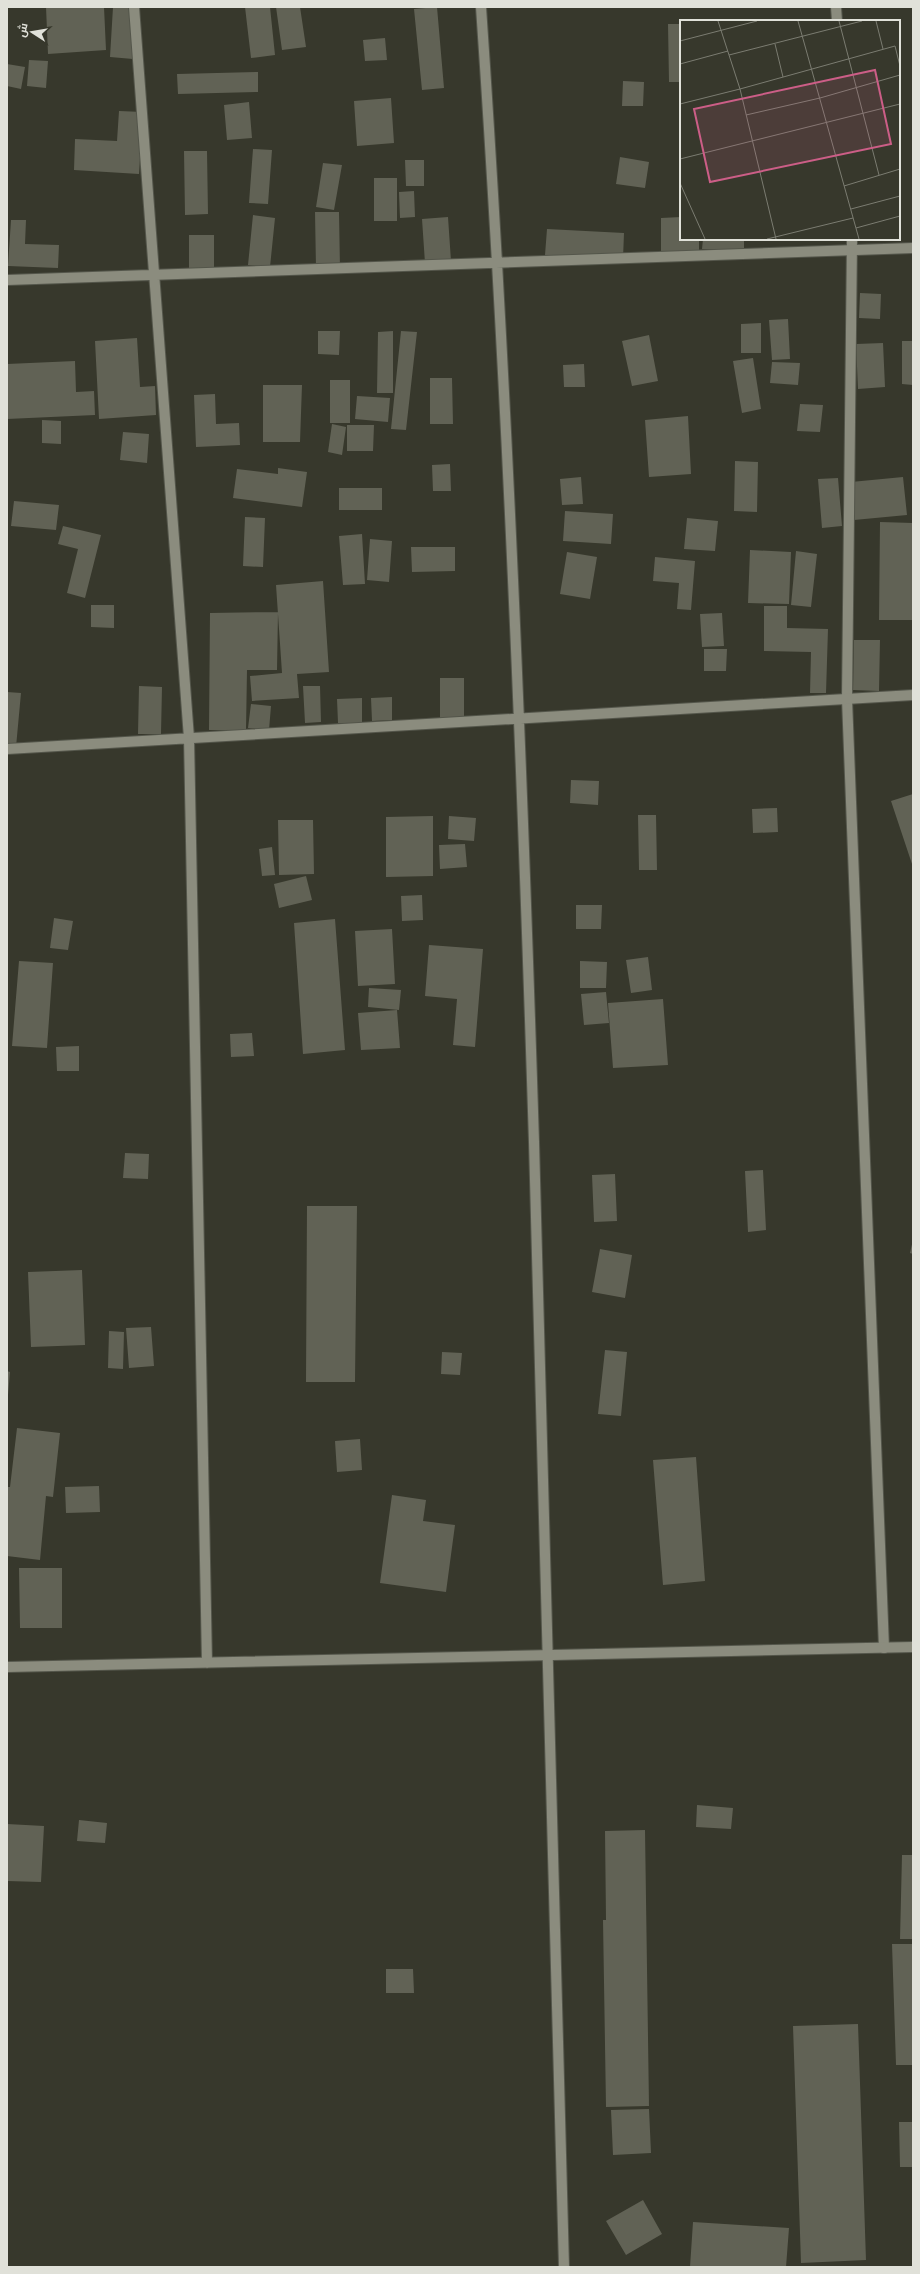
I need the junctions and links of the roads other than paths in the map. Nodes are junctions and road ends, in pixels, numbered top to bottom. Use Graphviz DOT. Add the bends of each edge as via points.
graph roads {
  1 [pos="134,7"];
  2 [pos="481,7"];
  3 [pos="836,7"];
  4 [pos="837,20"];
  5 [pos="852,240"];
  6 [pos="913,248"];
  7 [pos="853,251"];
  8 [pos="498,263"];
  9 [pos="154,275"];
  10 [pos="7,280"];
  11 [pos="913,695"];
  12 [pos="847,699"];
  13 [pos="520,719"];
  14 [pos="189,738"];
  15 [pos="7,749"];
  16 [pos="913,1647"];
  17 [pos="884,1648"];
  18 [pos="551,1656"];
  19 [pos="207,1663"];
  20 [pos="7,1667"];
  21 [pos="564,2267"];
  1 -- 9 [label="street"];
  2 -- 8 [label="street"];
  3 -- 4 [label="street"];
  5 -- 7 [label="street"];
  6 -- 7 [label="street"];
  7 -- 8 [label="street"];
  7 -- 12 [label="street"];
  8 -- 9 [label="street"];
  8 -- 13 [label="street"];
  9 -- 10 [label="street"];
  9 -- 14 [label="street"];
  11 -- 12 [label="street"];
  12 -- 13 [label="street"];
  12 -- 17 [label="street"];
  13 -- 14 [label="street"];
  13 -- 18 [label="street"];
  14 -- 15 [label="street"];
  14 -- 19 [label="street"];
  16 -- 17 [label="street"];
  17 -- 18 [label="street"];
  18 -- 19 [label="street"];
  18 -- 21 [label="street"];
  19 -- 20 [label="street"];
}
